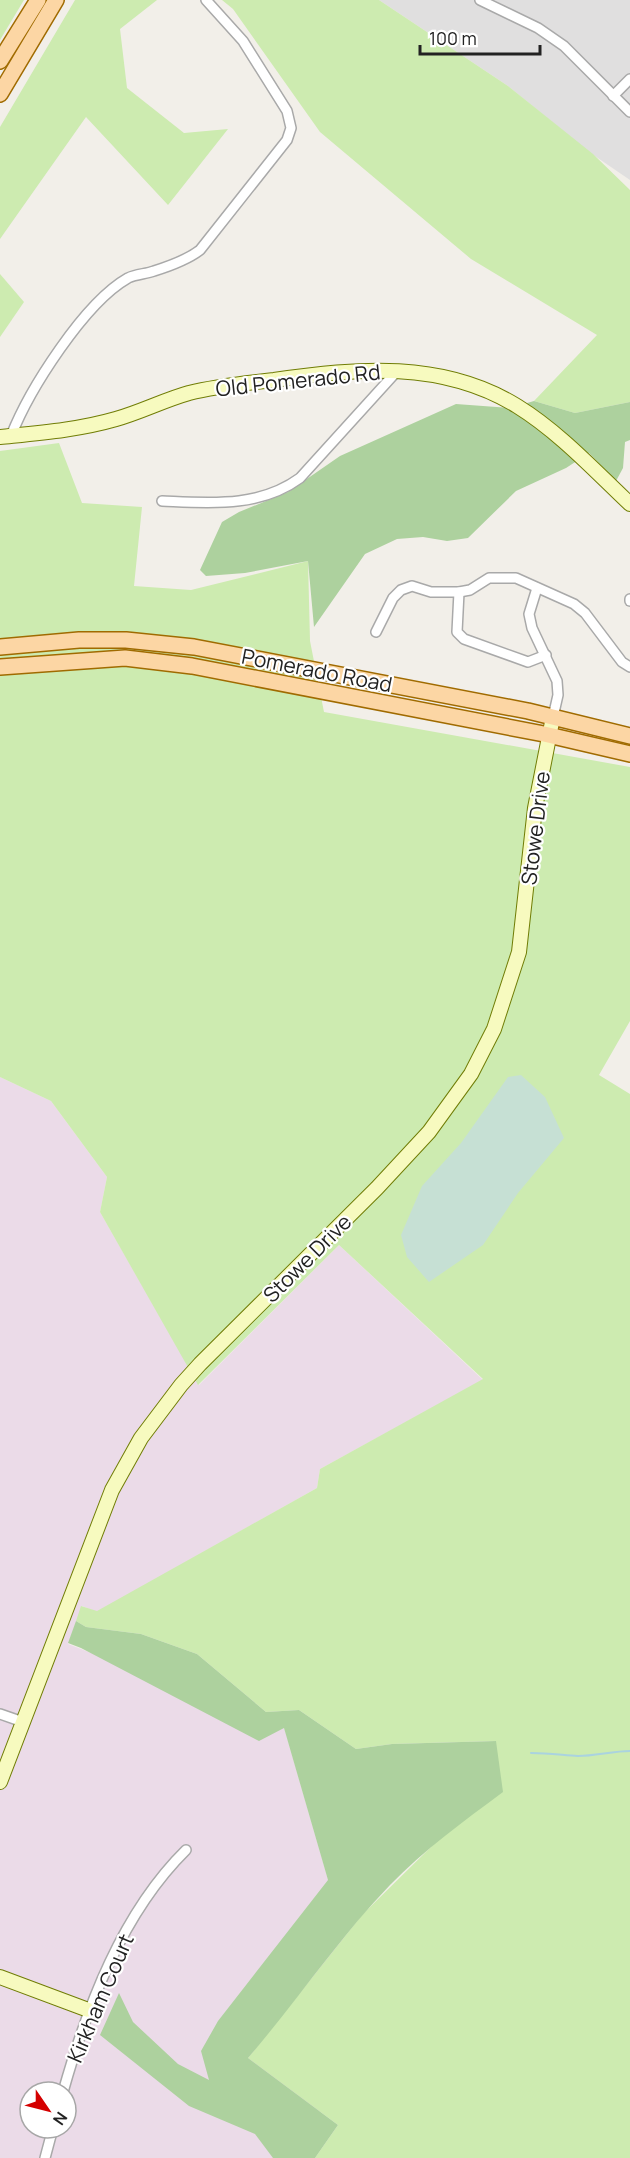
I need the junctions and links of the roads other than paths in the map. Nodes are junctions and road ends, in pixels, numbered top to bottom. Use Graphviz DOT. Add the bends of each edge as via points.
graph roads {
  1 [pos="38,0"];
  2 [pos="56,0"];
  3 [pos="206,0"];
  4 [pos="480,0"];
  5 [pos="0,61"];
  6 [pos="630,79"];
  7 [pos="0,94"];
  8 [pos="613,96"];
  9 [pos="630,112"];
  10 [pos="398,370"];
  11 [pos="5,436"];
  12 [pos="162,501"];
  13 [pos="630,504"];
  14 [pos="537,588"];
  15 [pos="459,592"];
  16 [pos="376,632"];
  17 [pos="0,647"];
  18 [pos="546,655"];
  19 [pos="0,667"];
  20 [pos="630,667"];
  21 [pos="553,717"];
  22 [pos="549,736"];
  23 [pos="630,736"];
  24 [pos="630,754"];
  25 [pos="0,1714"];
  26 [pos="23,1722"];
  27 [pos="0,1782"];
  28 [pos="186,1850"];
  29 [pos="0,1977"];
  30 [pos="90,2011"];
  31 [pos="67,2080"];
  32 [pos="50,2140"];
  33 [pos="45,2158"];
  1 -- 5 [label="main road"];
  2 -- 7 [label="main road"];
  3 -- 11 [label="street" via="243,41 287,111 291,128 287,140 200,250 190,258 131,276 86,315"];
  4 -- 8 [label="street" via="538,28 564,46"];
  6 -- 8 [label="street"];
  8 -- 9 [label="street"];
  10 -- 11 [label="main road, Old Pomerado Rd" via="374,369 224,387 188,394 116,419 64,430"];
  10 -- 12 [label="street" via="300,478 286,488 253,500"];
  10 -- 13 [label="main road, Old Pomerado Rd" via="454,378 517,406 549,428"];
  14 -- 15 [label="street" via="501,576"];
  14 -- 18 [label="street" via="529,614"];
  14 -- 20 [label="street" via="585,613 610,649"];
  15 -- 16 [label="street" via="431,592 412,586 401,590"];
  15 -- 18 [label="street" via="457,632 465,639 528,662"];
  17 -- 21 [label="main road, Pomerado Road" via="79,640 172,644"];
  18 -- 21 [label="street" via="558,681"];
  19 -- 22 [label="main road, Pomerado Road" via="125,658 192,666"];
  21 -- 22 [label="main road, Stowe Drive"];
  21 -- 23 [label="main road, Pomerado Road"];
  22 -- 24 [label="main road, Pomerado Road"];
  22 -- 26 [label="main road, Stowe Drive" via="535,808 519,952 494,1029 471,1074 429,1132 200,1364 141,1438 112,1490"];
  25 -- 26 [label="street"];
  26 -- 27 [label="main road, Stowe Drive"];
  28 -- 30 [label="street, Kirkham Court" via="163,1873 126,1930"];
  29 -- 30 [label="main road"];
  30 -- 31 [label="street, Kirkham Court"];
  32 -- 33 [label="street"];
}
